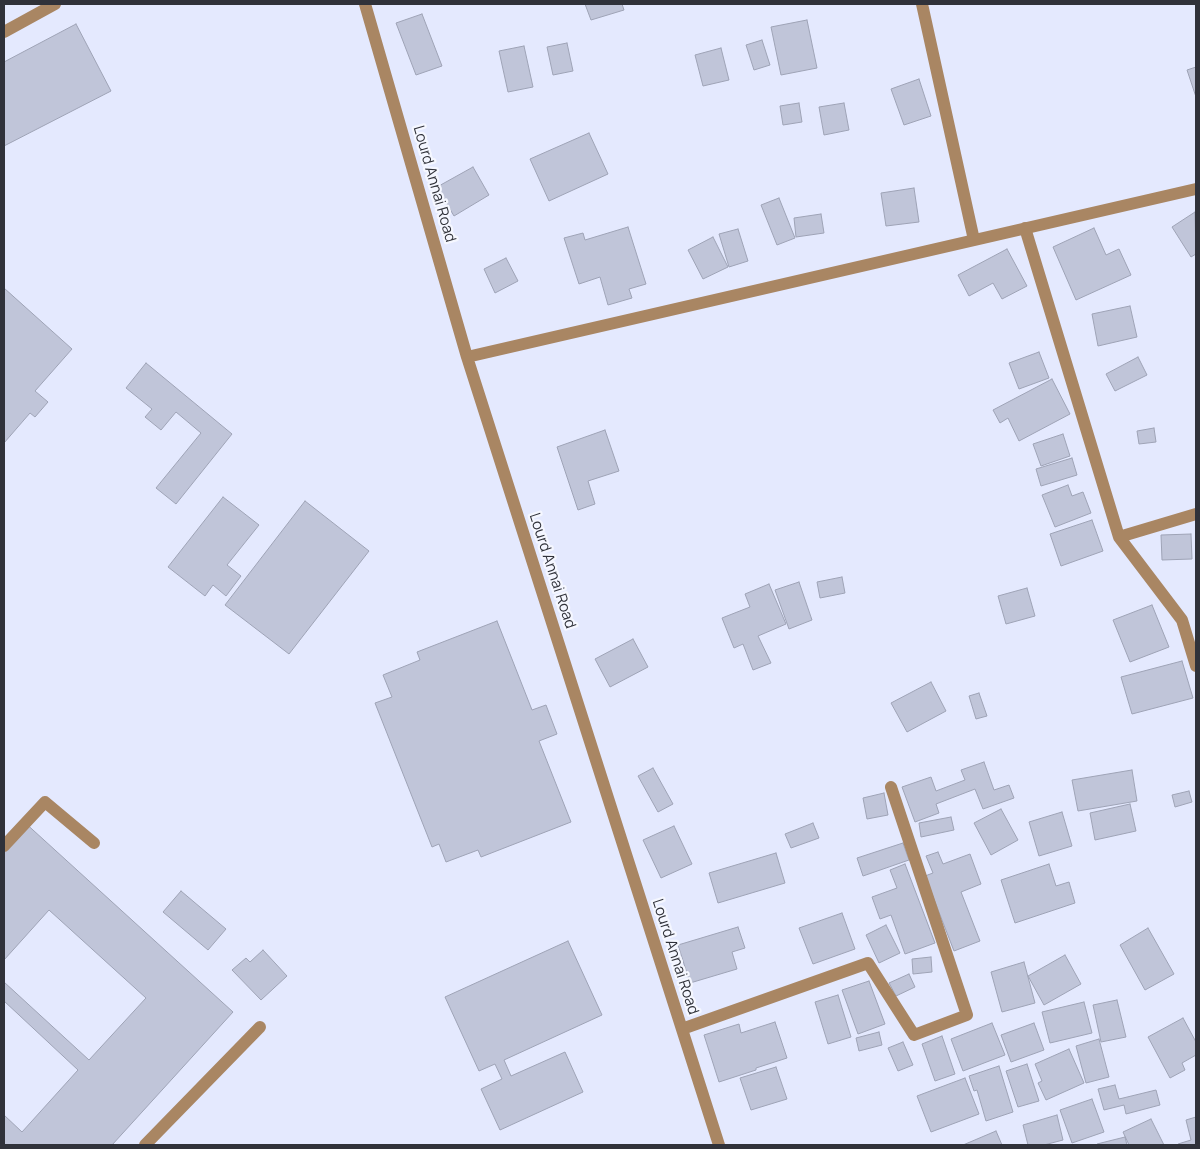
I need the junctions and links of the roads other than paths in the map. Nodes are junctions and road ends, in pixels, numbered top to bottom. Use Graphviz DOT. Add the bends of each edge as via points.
graph roads {
  1 [pos="55,4"];
  2 [pos="365,4"];
  3 [pos="922,4"];
  4 [pos="4,32"];
  5 [pos="1196,189"];
  6 [pos="1025,228"];
  7 [pos="974,240"];
  8 [pos="467,357"];
  9 [pos="1196,514"];
  10 [pos="1119,537"];
  11 [pos="1196,666"];
  12 [pos="891,787"];
  13 [pos="94,843"];
  14 [pos="4,846"];
  15 [pos="260,1027"];
  16 [pos="682,1029"];
  17 [pos="145,1145"];
  18 [pos="719,1145"];
  1 -- 4 [label="street"];
  2 -- 8 [label="street, Lourd Annai Road"];
  3 -- 7 [label="street"];
  5 -- 6 [label="street"];
  6 -- 7 [label="street"];
  6 -- 10 [label="street"];
  7 -- 8 [label="street"];
  8 -- 16 [label="street, Lourd Annai Road"];
  9 -- 10 [label="street"];
  10 -- 11 [label="street" via="1182,620"];
  12 -- 16 [label="street" via="967,1015 914,1034 868,963"];
  13 -- 14 [label="street" via="45,802"];
  15 -- 17 [label="street"];
  16 -- 18 [label="street, Lourd Annai Road"];
}
